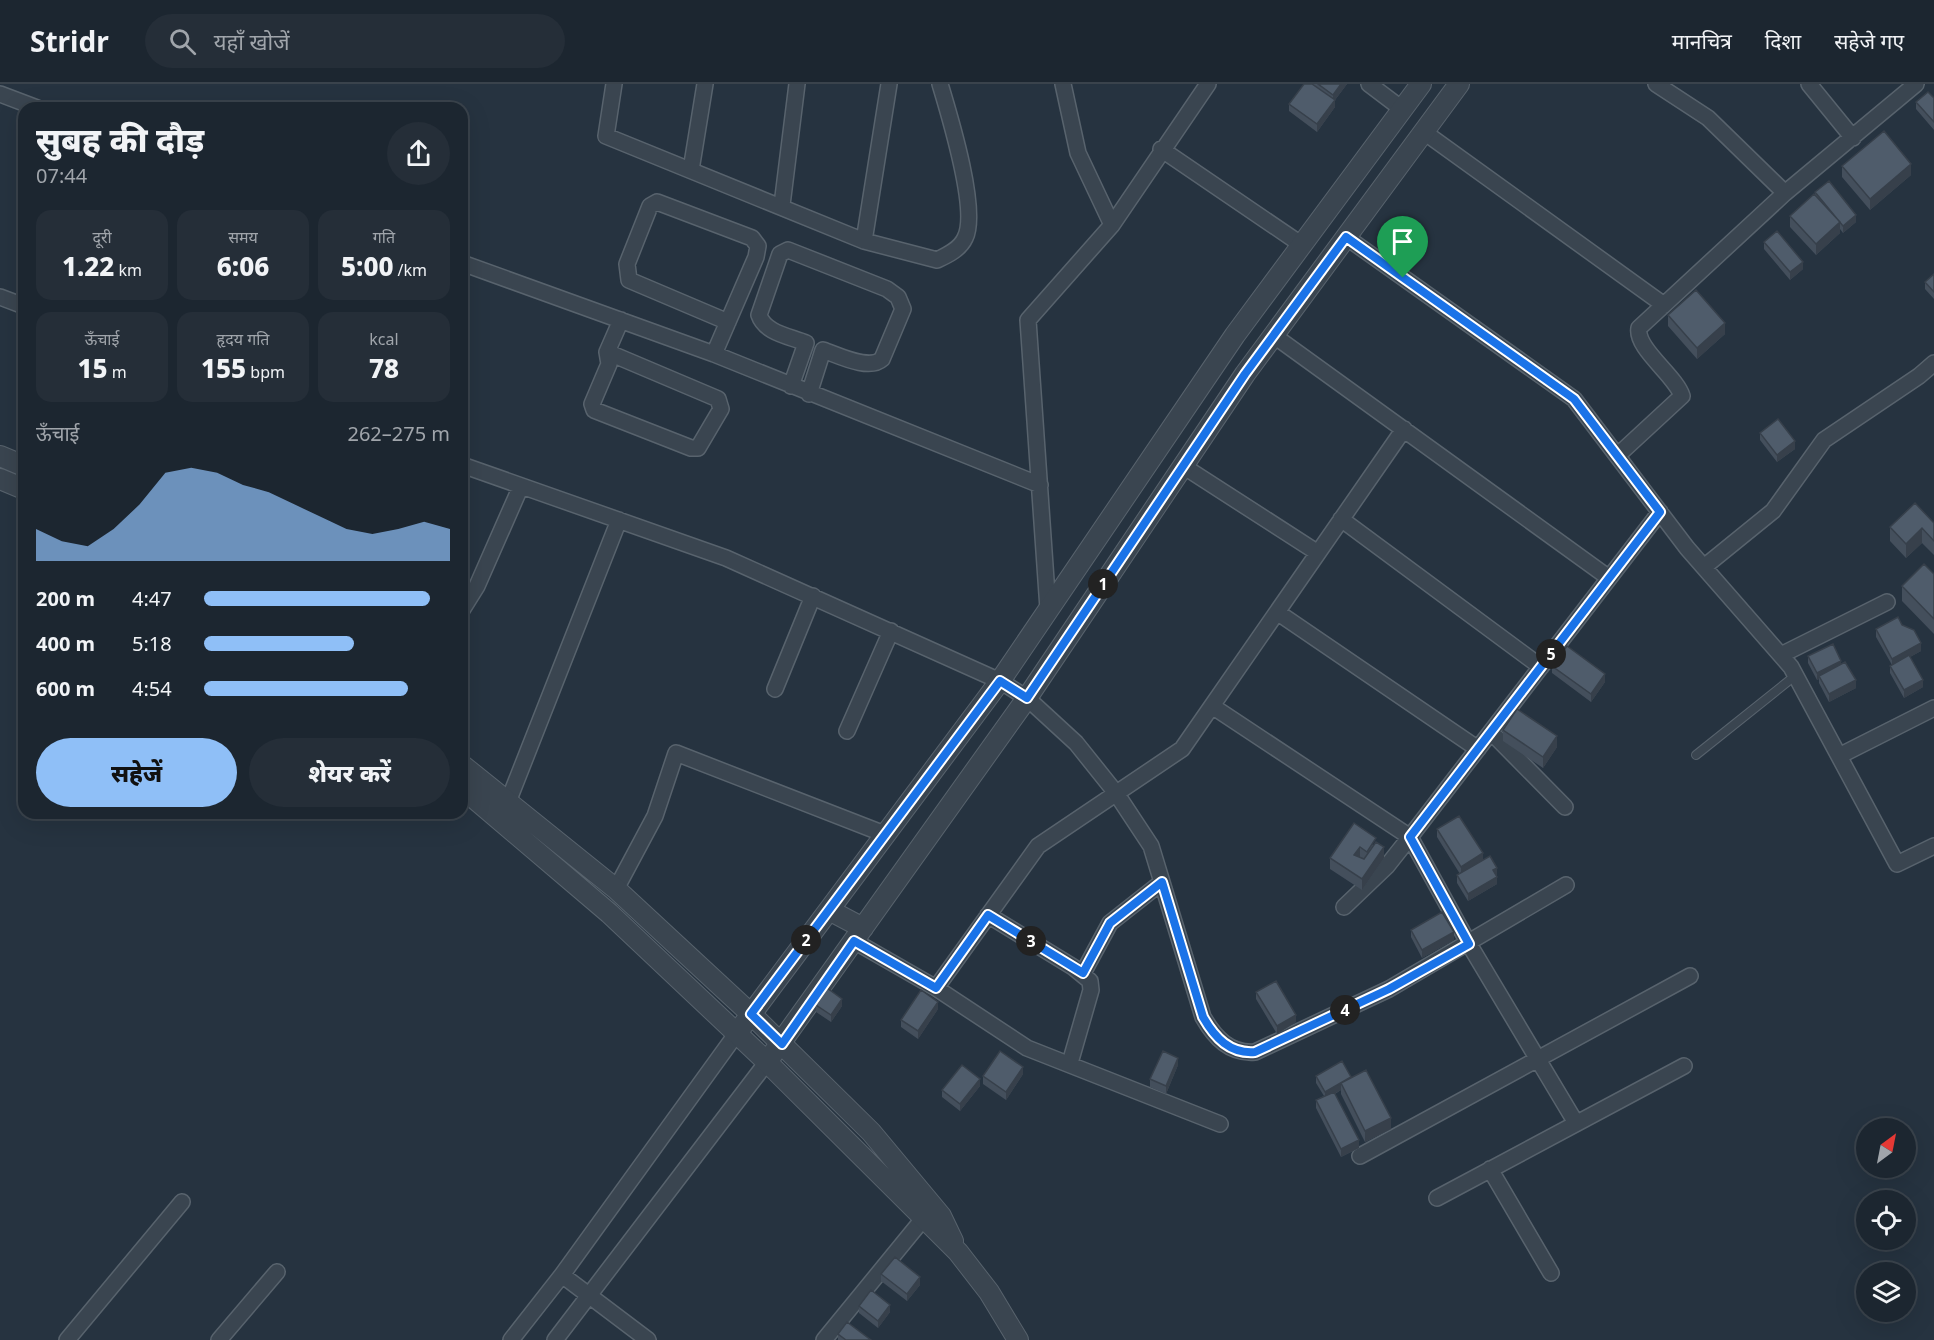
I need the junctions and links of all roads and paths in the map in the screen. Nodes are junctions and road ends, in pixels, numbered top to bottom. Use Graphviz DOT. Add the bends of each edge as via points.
graph roads {
  1 [pos="614,84"];
  2 [pos="705,84"];
  3 [pos="797,84"];
  4 [pos="889,84"];
  5 [pos="940,84"];
  6 [pos="1063,84"];
  7 [pos="1208,84"];
  8 [pos="1369,84"];
  9 [pos="1421,84"];
  10 [pos="1459,84"];
  11 [pos="1656,84"];
  12 [pos="1809,84"];
  13 [pos="1916,84"];
  14 [pos="0,94"];
  15 [pos="21,102"];
  16 [pos="1402,109"];
  17 [pos="1424,132"];
  18 [pos="1853,138"];
  19 [pos="1161,149"];
  20 [pos="691,170"];
  21 [pos="1785,193"];
  22 [pos="782,205"];
  23 [pos="1112,225"];
  24 [pos="1346,237"];
  25 [pos="864,240"];
  26 [pos="1302,245"];
  27 [pos="468,264"];
  28 [pos="0,297"];
  29 [pos="18,304"];
  30 [pos="1664,305"];
  31 [pos="621,320"];
  32 [pos="728,322"];
  33 [pos="1274,335"];
  34 [pos="806,343"];
  35 [pos="823,350"];
  36 [pos="607,352"];
  37 [pos="714,354"];
  38 [pos="1931,371"];
  39 [pos="791,386"];
  40 [pos="809,394"];
  41 [pos="1404,429"];
  42 [pos="0,456"];
  43 [pos="1617,456"];
  44 [pos="18,464"];
  45 [pos="1183,466"];
  46 [pos="468,467"];
  47 [pos="0,479"];
  48 [pos="1040,484"];
  49 [pos="18,486"];
  50 [pos="521,486"];
  51 [pos="1660,512"];
  52 [pos="1341,519"];
  53 [pos="619,520"];
  54 [pos="1318,553"];
  55 [pos="1704,567"];
  56 [pos="1609,578"];
  57 [pos="813,596"];
  58 [pos="468,600"];
  59 [pos="1887,602"];
  60 [pos="1048,609"];
  61 [pos="1277,612"];
  62 [pos="891,631"];
  63 [pos="1780,655"];
  64 [pos="1541,667"];
  65 [pos="1796,675"];
  66 [pos="1000,681"];
  67 [pos="775,689"];
  68 [pos="1027,698"];
  69 [pos="1212,706"];
  70 [pos="1934,708"];
  71 [pos="847,731"];
  72 [pos="1491,732"];
  73 [pos="1478,749"];
  74 [pos="1696,755"];
  75 [pos="1839,756"];
  76 [pos="468,770"];
  77 [pos="468,793"];
  78 [pos="1116,793"];
  79 [pos="508,802"];
  80 [pos="1565,807"];
  81 [pos="887,835"];
  82 [pos="1410,837"];
  83 [pos="1934,846"];
  84 [pos="1162,882"];
  85 [pos="1566,885"];
  86 [pos="616,889"];
  87 [pos="1344,907"];
  88 [pos="829,910"];
  89 [pos="988,915"];
  90 [pos="859,935"];
  91 [pos="1469,944"];
  92 [pos="1083,973"];
  93 [pos="1690,976"];
  94 [pos="936,988"];
  95 [pos="751,1014"];
  96 [pos="737,1033"];
  97 [pos="782,1044"];
  98 [pos="1539,1061"];
  99 [pos="768,1062"];
  100 [pos="1070,1063"];
  101 [pos="1684,1066"];
  102 [pos="1576,1123"];
  103 [pos="1220,1124"];
  104 [pos="1360,1156"];
  105 [pos="1490,1169"];
  106 [pos="1437,1198"];
  107 [pos="182,1202"];
  108 [pos="929,1217"];
  109 [pos="277,1272"];
  110 [pos="1551,1274"];
  111 [pos="562,1275"];
  112 [pos="589,1294"];
  113 [pos="67,1340"];
  114 [pos="219,1340"];
  115 [pos="511,1340"];
  116 [pos="555,1340"];
  117 [pos="648,1340"];
  118 [pos="824,1340"];
  119 [pos="1018,1340"];
  1 -- 20 [label="street" via="606,136"];
  2 -- 20 [label="street"];
  3 -- 22 [label="street"];
  4 -- 25 [label="street"];
  5 -- 25 [label="street" via="962,166 969,214 966,237 956,250 937,260"];
  6 -- 23 [label="street" via="1078,153"];
  7 -- 19 [label="street"];
  8 -- 16 [label="street"];
  9 -- 16 [label="street"];
  10 -- 17 [label="street"];
  11 -- 21 [label="street" via="1708,118"];
  12 -- 18 [label="street"];
  13 -- 18 [label="street"];
  14 -- 15 [label="street"];
  16 -- 26 [label="street"];
  17 -- 24 [label="street"];
  17 -- 30 [label="street"];
  18 -- 21 [label="street"];
  19 -- 23 [label="street"];
  19 -- 26 [label="street"];
  20 -- 22 [label="street"];
  21 -- 30 [label="street"];
  22 -- 25 [label="street"];
  23 -- 48 [label="street" via="1028,320"];
  24 -- 33 [label="street"];
  24 -- 43 [label="street" via="1574,399"];
  26 -- 60 [label="street" via="1235,335"];
  27 -- 31 [label="street"];
  28 -- 29 [label="street"];
  30 -- 43 [label="street" via="1638,333 1682,396"];
  31 -- 36 [label="street"];
  31 -- 37 [label="street"];
  32 -- 32 [label="street" via="758,246 752,238 657,202 650,206 627,264 629,280"];
  32 -- 37 [label="street"];
  33 -- 41 [label="street"];
  33 -- 45 [label="street"];
  34 -- 35 [label="street"];
  34 -- 35 [label="street" via="770,329 759,315 780,254 788,250 887,289 902,304 878,364"];
  34 -- 39 [label="street"];
  35 -- 40 [label="street"];
  36 -- 36 [label="street" via="609,364 592,404 594,410 698,448 721,409 718,399"];
  37 -- 39 [label="street"];
  38 -- 55 [label="street" via="1824,440 1773,511"];
  39 -- 40 [label="street"];
  40 -- 48 [label="street"];
  41 -- 52 [label="street"];
  41 -- 56 [label="street"];
  42 -- 44 [label="street"];
  43 -- 51 [label="street"];
  45 -- 54 [label="street"];
  45 -- 68 [label="street"];
  46 -- 50 [label="street"];
  47 -- 49 [label="street"];
  48 -- 60 [label="street"];
  50 -- 53 [label="street"];
  50 -- 58 [label="street"];
  51 -- 55 [label="street"];
  51 -- 56 [label="street"];
  52 -- 54 [label="street"];
  52 -- 64 [label="street"];
  53 -- 57 [label="street" via="726,558"];
  53 -- 79 [label="street"];
  54 -- 61 [label="street"];
  55 -- 63 [label="street"];
  56 -- 64 [label="street"];
  57 -- 62 [label="street"];
  57 -- 67 [label="street"];
  59 -- 63 [label="street"];
  60 -- 66 [label="street"];
  61 -- 69 [label="street"];
  61 -- 73 [label="street"];
  62 -- 66 [label="street"];
  62 -- 71 [label="street"];
  63 -- 65 [label="street"];
  64 -- 72 [label="street"];
  65 -- 74 [label="lane"];
  65 -- 75 [label="street"];
  66 -- 68 [label="street"];
  66 -- 81 [label="street"];
  68 -- 78 [label="street" via="1076,743"];
  68 -- 90 [label="street"];
  69 -- 78 [label="street" via="1182,749"];
  69 -- 82 [label="street"];
  70 -- 75 [label="street"];
  72 -- 73 [label="street"];
  72 -- 80 [label="street"];
  73 -- 82 [label="street"];
  75 -- 83 [label="street" via="1897,864"];
  76 -- 79 [label="street"];
  77 -- 96 [label="street" via="609,913"];
  78 -- 84 [label="street" via="1151,846"];
  78 -- 89 [label="street" via="1038,846"];
  79 -- 86 [label="street"];
  81 -- 86 [label="street" via="676,753 655,816"];
  81 -- 88 [label="street"];
  82 -- 87 [label="street" via="1387,866"];
  82 -- 91 [label="street"];
  84 -- 91 [label="street" via="1203,1017 1213,1034 1242,1053 1255,1052 1389,989"];
  84 -- 92 [label="street" via="1110,923"];
  85 -- 91 [label="street"];
  86 -- 95 [label="street"];
  88 -- 90 [label="street"];
  88 -- 95 [label="street"];
  89 -- 92 [label="street"];
  89 -- 94 [label="street"];
  90 -- 94 [label="street"];
  90 -- 97 [label="street"];
  91 -- 98 [label="street"];
  92 -- 100 [label="street" via="1091,990"];
  93 -- 98 [label="street"];
  94 -- 100 [label="street" via="1027,1048"];
  95 -- 96 [label="street"];
  95 -- 97 [label="street"];
  96 -- 99 [label="street"];
  96 -- 111 [label="street"];
  97 -- 99 [label="street"];
  97 -- 108 [label="street" via="871,1132"];
  98 -- 102 [label="street"];
  98 -- 104 [label="street"];
  99 -- 108 [label="street"];
  99 -- 112 [label="street"];
  100 -- 103 [label="street"];
  101 -- 102 [label="street"];
  102 -- 105 [label="street"];
  105 -- 106 [label="street"];
  105 -- 110 [label="street"];
  107 -- 113 [label="street"];
  108 -- 118 [label="street"];
  108 -- 119 [label="street" via="989,1293"];
  109 -- 114 [label="street"];
  111 -- 112 [label="street"];
  111 -- 115 [label="street"];
  112 -- 116 [label="street"];
  112 -- 117 [label="street"];
}
